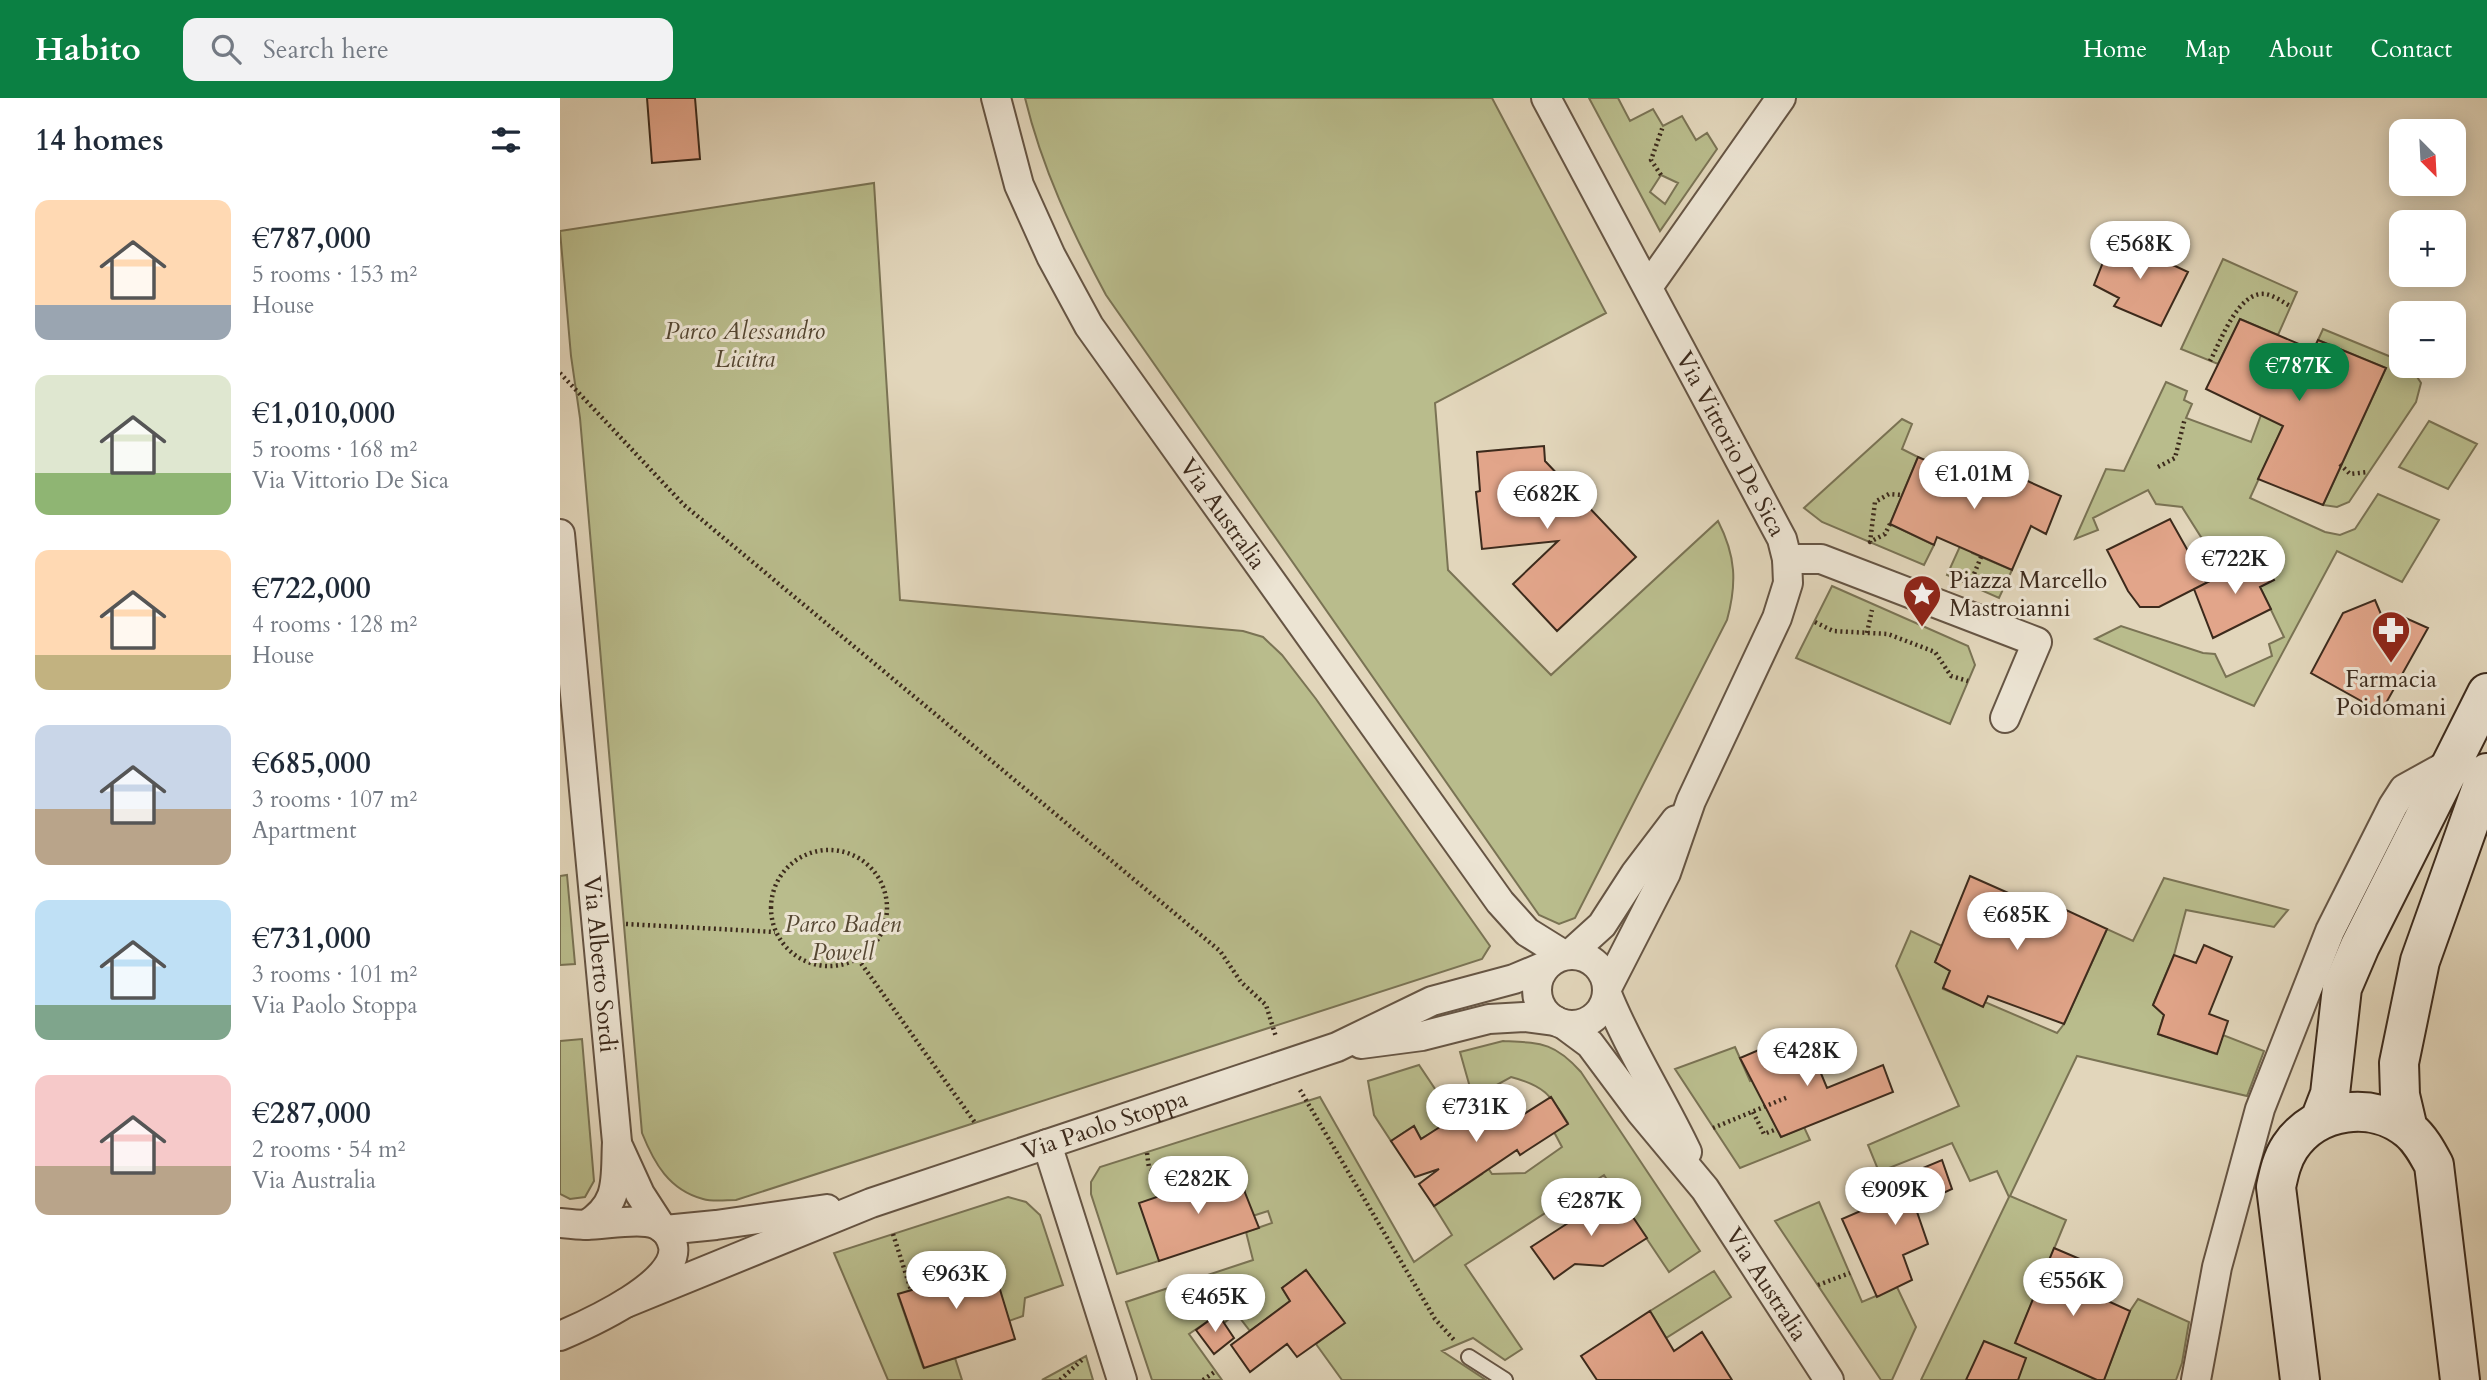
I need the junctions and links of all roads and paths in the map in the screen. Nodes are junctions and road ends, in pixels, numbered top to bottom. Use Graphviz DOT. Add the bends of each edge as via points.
graph roads {
  1 [pos="996,98"];
  2 [pos="1546,98"];
  3 [pos="1781,98"];
  4 [pos="1663,126"];
  5 [pos="1661,175"];
  6 [pos="1648,287"];
  7 [pos="2290,306"];
  8 [pos="2210,361"];
  9 [pos="560,373"];
  10 [pos="2186,418"];
  11 [pos="2340,464"];
  12 [pos="2158,467"];
  13 [pos="2368,472"];
  14 [pos="1902,495"];
  15 [pos="1890,524"];
  16 [pos="560,534"];
  17 [pos="1981,557"];
  18 [pos="1787,559"];
  19 [pos="1970,585"];
  20 [pos="1873,604"];
  21 [pos="1815,622"];
  22 [pos="1867,633"];
  23 [pos="1968,681"];
  24 [pos="2487,693"];
  25 [pos="2005,718"];
  26 [pos="2469,768"];
  27 [pos="1691,802"];
  28 [pos="624,924"];
  29 [pos="775,932"];
  30 [pos="858,959"];
  31 [pos="1549,967"];
  32 [pos="1607,991"];
  33 [pos="1560,1023"];
  34 [pos="1337,1047"];
  35 [pos="1285,1064"];
  36 [pos="1788,1097"];
  37 [pos="1753,1112"];
  38 [pos="2320,1120"];
  39 [pos="976,1124"];
  40 [pos="1713,1128"];
  41 [pos="1777,1129"];
  42 [pos="2408,1129"];
  43 [pos="617,1142"];
  44 [pos="1048,1144"];
  45 [pos="1147,1153"];
  46 [pos="1185,1188"];
  47 [pos="1705,1189"];
  48 [pos="871,1203"];
  49 [pos="573,1224"];
  50 [pos="663,1229"];
  51 [pos="893,1234"];
  52 [pos="1850,1273"];
  53 [pos="1818,1285"];
  54 [pos="911,1290"];
  55 [pos="626,1303"];
  56 [pos="598,1320"];
  57 [pos="560,1336"];
  58 [pos="560,1346"];
  59 [pos="1086,1356"];
  60 [pos="1469,1357"];
  61 [pos="1216,1371"];
  62 [pos="1060,1380"];
  63 [pos="1122,1380"];
  64 [pos="1203,1380"];
  65 [pos="1505,1380"];
  66 [pos="1829,1380"];
  67 [pos="2196,1380"];
  68 [pos="2300,1380"];
  69 [pos="2460,1380"];
  1 -- 31 [label="street, Via Australia" via="1019,185 1089,326"];
  2 -- 6 [label="street, Via Vittorio De Sica"];
  3 -- 6 [label="street"];
  4 -- 5 [label="path" via="1651,160"];
  6 -- 18 [label="street, Via Vittorio De Sica" via="1782,539"];
  7 -- 8 [label="path" via="2266,294 2241,303"];
  9 -- 35 [label="path" via="684,505 1220,951 1241,982 1266,1005"];
  10 -- 12 [label="path" via="2175,458"];
  11 -- 13 [label="path" via="2350,474"];
  14 -- 15 [label="path" via="1889,494 1875,502 1870,542 1885,534"];
  16 -- 43 [label="street, Via Alberto Sordi"];
  17 -- 19 [label="path"];
  18 -- 25 [label="street" via="1821,559 2036,642"];
  18 -- 27 [label="street, Via Vittorio De Sica" via="1788,583 1777,618"];
  20 -- 22 [label="path"];
  21 -- 22 [label="path" via="1833,631"];
  22 -- 23 [label="path" via="1888,634 1935,652 1951,676"];
  24 -- 26 [label="main road"];
  26 -- 38 [label="main road" via="2360,946 2342,988 2330,1094"];
  26 -- 42 [label="main road" via="2399,1063"];
  26 -- 67 [label="street" via="2404,789 2330,931 2260,1109 2217,1267"];
  27 -- 31 [label="street" via="1602,925"];
  27 -- 32 [label="street" via="1666,873"];
  28 -- 29 [label="path"];
  29 -- 30 [label="path" via="800,959 819,966 839,966"];
  29 -- 30 [label="path" via="770,906 784,870 801,857 824,849 845,851 866,862 887,896 883,931"];
  30 -- 39 [label="path"];
  31 -- 32 [label="street" via="1583,956 1604,975"];
  31 -- 33 [label="street" via="1538,1001 1545,1013"];
  31 -- 34 [label="street" via="1432,1001"];
  32 -- 33 [label="street" via="1604,1005 1587,1022"];
  32 -- 47 [label="street"];
  33 -- 34 [label="street" via="1524,1017 1489,1019 1422,1036"];
  33 -- 47 [label="street" via="1590,1044"];
  34 -- 35 [label="street, Via Paolo Stoppa"];
  35 -- 44 [label="street, Via Paolo Stoppa"];
  35 -- 60 [label="path" via="1435,1319"];
  36 -- 37 [label="path"];
  37 -- 40 [label="path"];
  37 -- 41 [label="path" via="1763,1134"];
  38 -- 42 [label="main road" via="2346,1112 2368,1112"];
  38 -- 68 [label="main road" via="2291,1146 2276,1187"];
  42 -- 69 [label="main road" via="2434,1165"];
  43 -- 49 [label="street, Via Alberto Sordi" via="614,1190 608,1207"];
  43 -- 50 [label="street, Via Alberto Sordi" via="640,1194"];
  44 -- 48 [label="street, Via Paolo Stoppa"];
  44 -- 63 [label="street"];
  45 -- 46 [label="path" via="1149,1168 1161,1175 1179,1176"];
  47 -- 66 [label="street, Via Australia"];
  48 -- 50 [label="street, Via Paolo Stoppa" via="716,1226"];
  48 -- 55 [label="street, Via Paolo Stoppa"];
  49 -- 50 [label="street, Via Paolo Stoppa" via="645,1223"];
  50 -- 55 [label="street" via="674,1250 671,1264"];
  51 -- 54 [label="path"];
  52 -- 53 [label="path"];
  55 -- 56 [label="street"];
  56 -- 57 [label="street"];
  56 -- 58 [label="street"];
  59 -- 62 [label="path"];
  60 -- 65 [label="lane"];
  61 -- 64 [label="path"];
}
